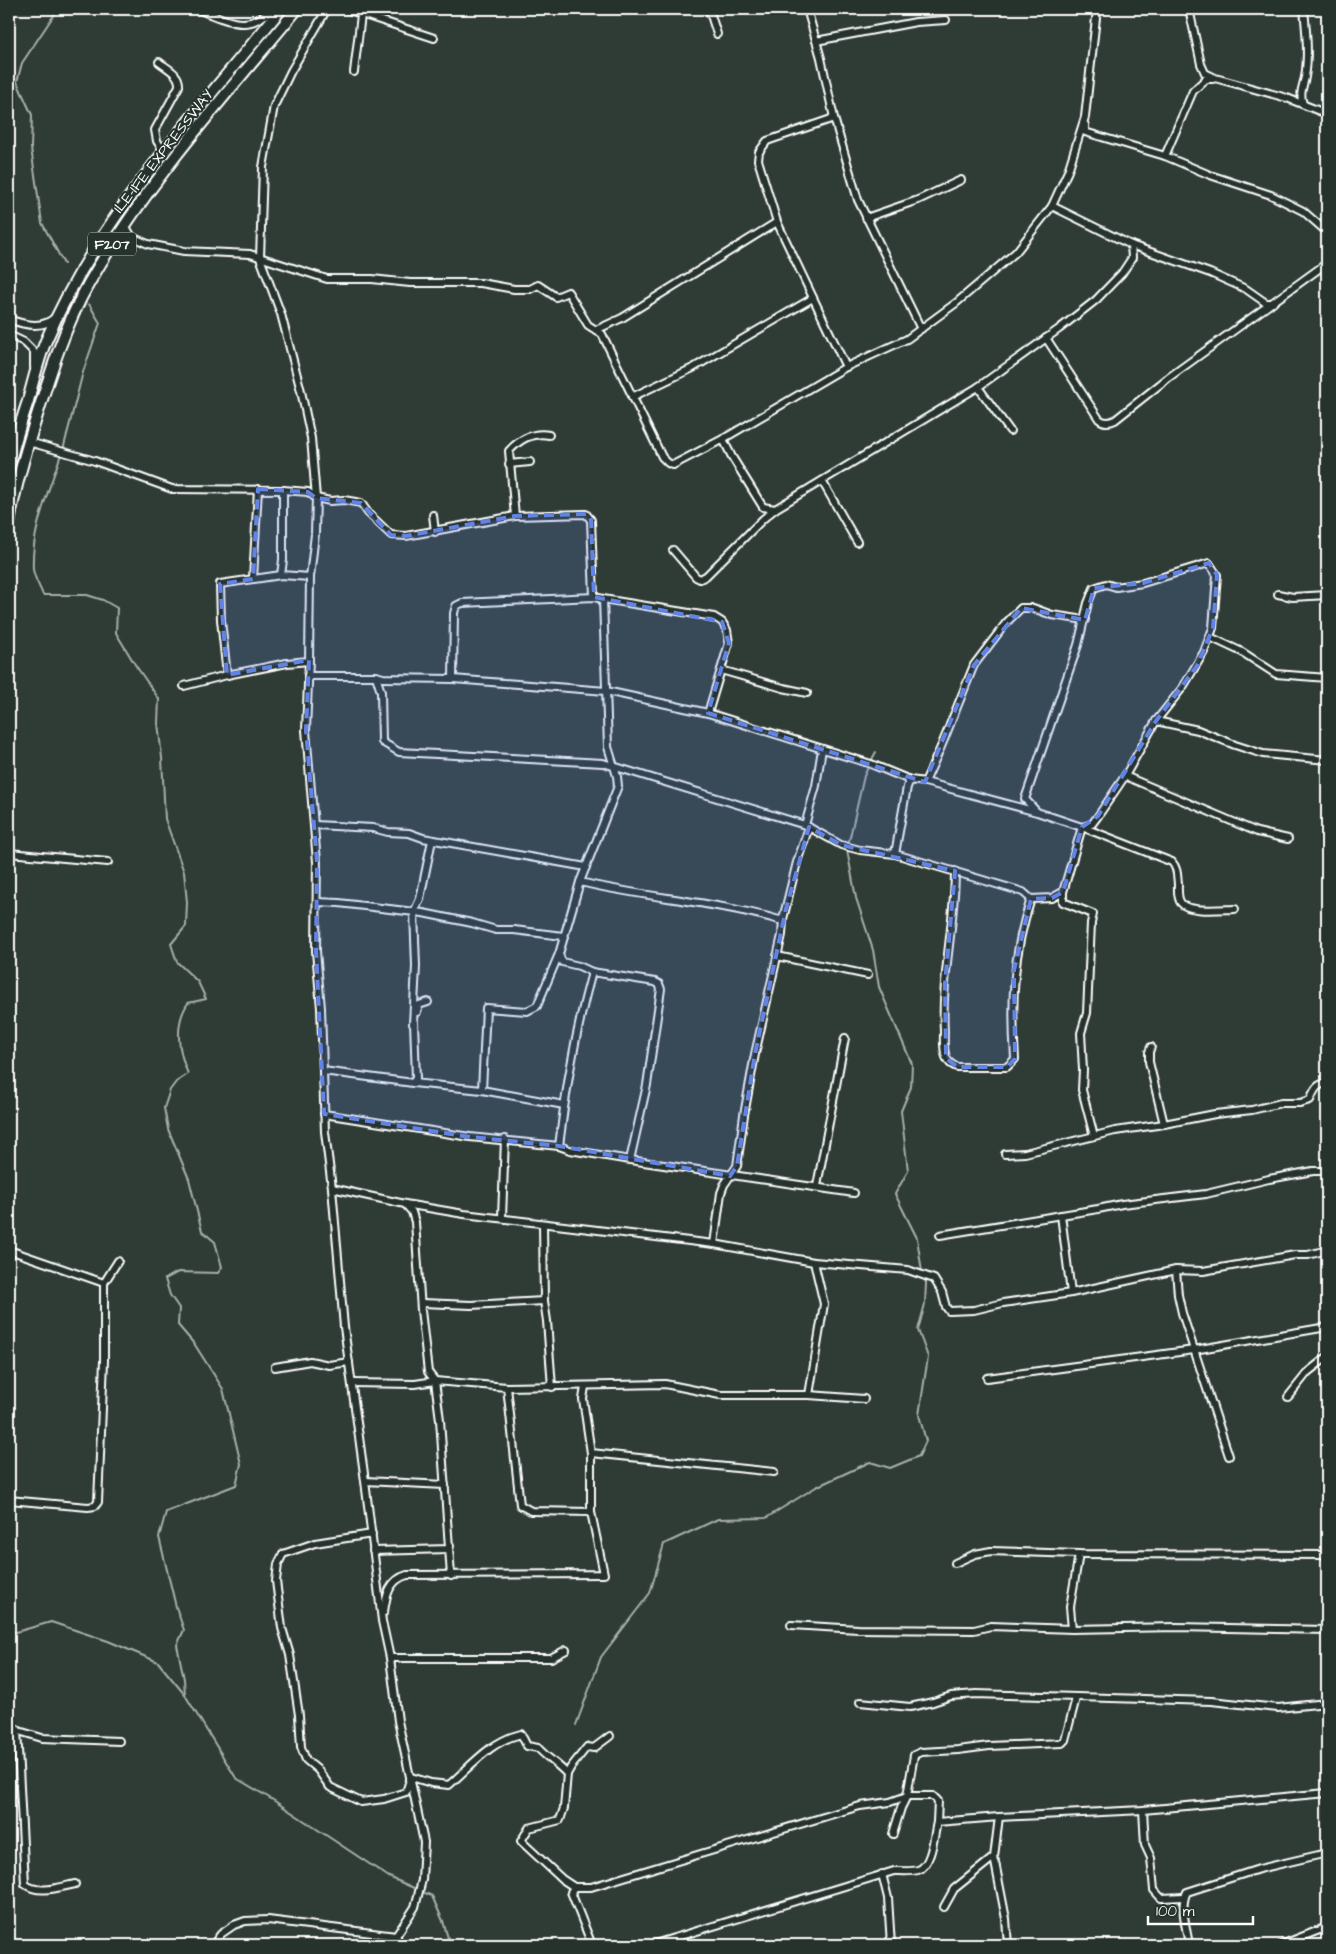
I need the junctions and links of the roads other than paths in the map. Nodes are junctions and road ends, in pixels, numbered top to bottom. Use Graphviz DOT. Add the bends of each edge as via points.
graph roads {
  1 [pos="198,9"];
  2 [pos="271,9"];
  3 [pos="280,9"];
  4 [pos="297,9"];
  5 [pos="326,9"];
  6 [pos="346,9"];
  7 [pos="709,9"];
  8 [pos="808,9"];
  9 [pos="1097,9"];
  10 [pos="1189,9"];
  11 [pos="1304,9"];
  12 [pos="362,15"];
  13 [pos="946,20"];
  14 [pos="717,34"];
  15 [pos="434,38"];
  16 [pos="816,41"];
  17 [pos="159,62"];
  18 [pos="354,72"];
  19 [pos="1222,80"];
  20 [pos="1301,92"];
  21 [pos="1287,98"];
  22 [pos="1303,104"];
  23 [pos="1327,114"];
  24 [pos="1085,117"];
  25 [pos="834,118"];
  26 [pos="1085,132"];
  27 [pos="1078,140"];
  28 [pos="164,152"];
  29 [pos="1165,156"];
  30 [pos="961,180"];
  31 [pos="1052,206"];
  32 [pos="866,218"];
  33 [pos="777,222"];
  34 [pos="125,225"];
  35 [pos="1327,232"];
  36 [pos="1131,245"];
  37 [pos="260,258"];
  38 [pos="1327,263"];
  39 [pos="813,298"];
  40 [pos="1273,303"];
  41 [pos="63,307"];
  42 [pos="9,319"];
  43 [pos="921,328"];
  44 [pos="596,330"];
  45 [pos="9,336"];
  46 [pos="1046,338"];
  47 [pos="846,367"];
  48 [pos="34,380"];
  49 [pos="978,387"];
  50 [pos="632,397"];
  51 [pos="1010,431"];
  52 [pos="549,435"];
  53 [pos="723,439"];
  54 [pos="28,442"];
  55 [pos="530,462"];
  56 [pos="509,464"];
  57 [pos="9,466"];
  58 [pos="822,481"];
  59 [pos="258,489"];
  60 [pos="283,490"];
  61 [pos="316,498"];
  62 [pos="763,507"];
  63 [pos="775,510"];
  64 [pos="433,515"];
  65 [pos="515,516"];
  66 [pos="763,519"];
  67 [pos="9,524"];
  68 [pos="435,532"];
  69 [pos="856,542"];
  70 [pos="673,550"];
  71 [pos="280,575"];
  72 [pos="310,577"];
  73 [pos="253,579"];
  74 [pos="1278,594"];
  75 [pos="1327,596"];
  76 [pos="594,598"];
  77 [pos="603,599"];
  78 [pos="1085,620"];
  79 [pos="1210,637"];
  80 [pos="309,661"];
  81 [pos="721,670"];
  82 [pos="227,675"];
  83 [pos="308,676"];
  84 [pos="376,676"];
  85 [pos="383,678"];
  86 [pos="1327,678"];
  87 [pos="453,679"];
  88 [pos="184,686"];
  89 [pos="606,691"];
  90 [pos="381,692"];
  91 [pos="807,693"];
  92 [pos="708,713"];
  93 [pos="1156,721"];
  94 [pos="822,750"];
  95 [pos="1327,760"];
  96 [pos="613,767"];
  97 [pos="1125,776"];
  98 [pos="910,780"];
  99 [pos="925,782"];
  100 [pos="1037,812"];
  101 [pos="315,825"];
  102 [pos="807,826"];
  103 [pos="1082,827"];
  104 [pos="1288,839"];
  105 [pos="432,840"];
  106 [pos="9,853"];
  107 [pos="895,854"];
  108 [pos="108,862"];
  109 [pos="586,867"];
  110 [pos="955,871"];
  111 [pos="580,882"];
  112 [pos="1063,892"];
  113 [pos="1052,898"];
  114 [pos="1031,899"];
  115 [pos="317,902"];
  116 [pos="1063,902"];
  117 [pos="1235,909"];
  118 [pos="414,912"];
  119 [pos="783,919"];
  120 [pos="563,936"];
  121 [pos="559,954"];
  122 [pos="777,956"];
  123 [pos="592,972"];
  124 [pos="868,975"];
  125 [pos="428,1002"];
  126 [pos="413,1024"];
  127 [pos="845,1038"];
  128 [pos="1151,1047"];
  129 [pos="323,1071"];
  130 [pos="1327,1082"];
  131 [pos="414,1083"];
  132 [pos="482,1090"];
  133 [pos="564,1106"];
  134 [pos="324,1114"];
  135 [pos="1164,1124"];
  136 [pos="1094,1136"];
  137 [pos="505,1139"];
  138 [pos="559,1146"];
  139 [pos="1005,1154"];
  140 [pos="630,1160"];
  141 [pos="1327,1171"];
  142 [pos="730,1176"];
  143 [pos="817,1186"];
  144 [pos="332,1188"];
  145 [pos="854,1193"];
  146 [pos="404,1204"];
  147 [pos="1061,1216"];
  148 [pos="502,1217"];
  149 [pos="543,1224"];
  150 [pos="940,1235"];
  151 [pos="714,1244"];
  152 [pos="9,1250"];
  153 [pos="1327,1250"];
  154 [pos="118,1262"];
  155 [pos="814,1262"];
  156 [pos="1176,1270"];
  157 [pos="104,1283"];
  158 [pos="1071,1293"];
  159 [pos="544,1301"];
  160 [pos="422,1303"];
  161 [pos="1327,1327"];
  162 [pos="1194,1350"];
  163 [pos="1327,1357"];
  164 [pos="349,1362"];
  165 [pos="274,1367"];
  166 [pos="987,1378"];
  167 [pos="435,1381"];
  168 [pos="352,1383"];
  169 [pos="507,1387"];
  170 [pos="552,1387"];
  171 [pos="585,1387"];
  172 [pos="809,1395"];
  173 [pos="1288,1396"];
  174 [pos="864,1399"];
  175 [pos="591,1452"];
  176 [pos="1229,1456"];
  177 [pos="774,1472"];
  178 [pos="366,1481"];
  179 [pos="445,1485"];
  180 [pos="9,1500"];
  181 [pos="590,1512"];
  182 [pos="372,1534"];
  183 [pos="450,1545"];
  184 [pos="373,1550"];
  185 [pos="1079,1554"];
  186 [pos="1327,1554"];
  187 [pos="955,1563"];
  188 [pos="451,1576"];
  189 [pos="382,1620"];
  190 [pos="791,1625"];
  191 [pos="1072,1629"];
  192 [pos="1327,1630"];
  193 [pos="566,1650"];
  194 [pos="390,1658"];
  195 [pos="1076,1698"];
  196 [pos="860,1702"];
  197 [pos="1327,1703"];
  198 [pos="9,1728"];
  199 [pos="17,1730"];
  200 [pos="610,1736"];
  201 [pos="119,1741"];
  202 [pos="567,1774"];
  203 [pos="411,1777"];
  204 [pos="1327,1794"];
  205 [pos="907,1796"];
  206 [pos="1143,1810"];
  207 [pos="999,1817"];
  208 [pos="937,1822"];
  209 [pos="893,1834"];
  210 [pos="1327,1853"];
  211 [pos="994,1857"];
  212 [pos="882,1874"];
  213 [pos="75,1884"];
  214 [pos="574,1887"];
  215 [pos="1184,1896"];
  216 [pos="944,1906"];
  217 [pos="1327,1927"];
  218 [pos="396,1936"];
  219 [pos="213,1945"];
  220 [pos="401,1945"];
  221 [pos="592,1945"];
  222 [pos="651,1945"];
  223 [pos="891,1945"];
  224 [pos="1008,1945"];
  225 [pos="1189,1945"];
  226 [pos="1281,1945"];
  1 -- 2 [label="street" via="236,23 249,24"];
  3 -- 28 [label="main road, ILE-IFE EXPRESSWAY / F207"];
  4 -- 34 [label="main road, ILE-IFE EXPRESSWAY / F207"];
  5 -- 37 [label="street" via="274,106 263,167"];
  6 -- 12 [label="street"];
  7 -- 14 [label="street"];
  8 -- 16 [label="street"];
  9 -- 24 [label="street"];
  10 -- 19 [label="street" via="1205,73"];
  11 -- 20 [label="street" via="1307,65"];
  12 -- 15 [label="street"];
  12 -- 18 [label="street"];
  13 -- 16 [label="street" via="916,22"];
  16 -- 25 [label="street"];
  17 -- 28 [label="street" via="180,81 155,130"];
  19 -- 21 [label="street"];
  19 -- 29 [label="street" via="1206,79 1193,91"];
  20 -- 21 [label="street"];
  20 -- 22 [label="street"];
  21 -- 22 [label="street"];
  22 -- 23 [label="street"];
  24 -- 26 [label="street"];
  24 -- 27 [label="street"];
  25 -- 32 [label="street"];
  25 -- 33 [label="street" via="767,140 758,152"];
  26 -- 27 [label="street" via="1081,141"];
  26 -- 29 [label="street"];
  27 -- 31 [label="street"];
  28 -- 41 [label="main road, ILE-IFE EXPRESSWAY / F207" via="100,240"];
  29 -- 35 [label="street" via="1271,195 1303,211"];
  30 -- 32 [label="street" via="918,200"];
  31 -- 36 [label="street"];
  31 -- 43 [label="street" via="1016,252"];
  32 -- 43 [label="street"];
  33 -- 39 [label="street"];
  33 -- 44 [label="street" via="622,318"];
  34 -- 37 [label="street" via="132,237 148,244 184,251 250,254"];
  34 -- 54 [label="main road, ILE-IFE EXPRESSWAY / F207" via="88,285 61,345"];
  36 -- 40 [label="street" via="1210,273 1266,303"];
  36 -- 46 [label="street" via="1132,258 1122,273 1096,300"];
  37 -- 44 [label="street" via="327,279 481,283 514,289 530,289 538,285 556,297 568,292 588,325"];
  37 -- 61 [label="street" via="281,314 301,391 311,438"];
  38 -- 40 [label="street"];
  39 -- 47 [label="street"];
  39 -- 50 [label="street" via="693,368"];
  40 -- 46 [label="street" via="1110,422 1099,419"];
  41 -- 42 [label="street" via="44,325 21,324"];
  41 -- 48 [label="main road, ILE-IFE EXPRESSWAY / F207" via="46,343"];
  43 -- 47 [label="street" via="907,339"];
  44 -- 50 [label="street" via="602,334"];
  45 -- 48 [label="street" via="24,342 34,352"];
  46 -- 49 [label="street"];
  47 -- 53 [label="street"];
  48 -- 57 [label="main road, ILE-IFE EXPRESSWAY / F207"];
  49 -- 51 [label="street"];
  49 -- 58 [label="street"];
  50 -- 53 [label="street" via="668,463 678,464"];
  52 -- 56 [label="street" via="538,433 516,443 509,451"];
  53 -- 62 [label="street"];
  54 -- 59 [label="street" via="95,461 172,490"];
  54 -- 67 [label="main road, ILE-IFE EXPRESSWAY / F207"];
  55 -- 56 [label="street"];
  56 -- 65 [label="street"];
  58 -- 63 [label="street"];
  58 -- 69 [label="street"];
  59 -- 60 [label="street"];
  59 -- 73 [label="street"];
  60 -- 61 [label="street" via="308,492"];
  60 -- 71 [label="street"];
  61 -- 68 [label="street" via="361,502 391,535"];
  61 -- 72 [label="street"];
  62 -- 63 [label="street"];
  62 -- 66 [label="street"];
  63 -- 66 [label="street"];
  64 -- 68 [label="street"];
  65 -- 68 [label="street"];
  65 -- 76 [label="street" via="590,516"];
  66 -- 70 [label="street" via="703,578 696,577"];
  71 -- 72 [label="street"];
  71 -- 73 [label="street"];
  72 -- 80 [label="street"];
  73 -- 82 [label="street" via="220,584"];
  74 -- 75 [label="street"];
  76 -- 77 [label="street"];
  76 -- 87 [label="street" via="462,602 454,613"];
  77 -- 81 [label="street" via="714,617 727,630 728,643"];
  77 -- 89 [label="street"];
  78 -- 79 [label="street" via="1094,588 1106,584 1116,587 1143,583 1209,563 1217,575"];
  78 -- 99 [label="street" via="1021,608 1006,623 974,665"];
  78 -- 100 [label="street" via="1025,799"];
  79 -- 86 [label="street" via="1242,652 1276,674"];
  79 -- 93 [label="street" via="1183,687"];
  80 -- 82 [label="street"];
  80 -- 83 [label="street"];
  81 -- 91 [label="street"];
  81 -- 92 [label="street"];
  82 -- 88 [label="street"];
  83 -- 84 [label="street"];
  83 -- 101 [label="street" via="306,730"];
  84 -- 85 [label="street"];
  84 -- 90 [label="street"];
  85 -- 87 [label="street"];
  85 -- 90 [label="street"];
  87 -- 89 [label="street"];
  89 -- 92 [label="street"];
  89 -- 96 [label="street" via="608,747"];
  90 -- 96 [label="street" via="382,742 399,752 589,762"];
  92 -- 94 [label="street"];
  93 -- 95 [label="street" via="1198,730 1263,754"];
  93 -- 97 [label="street"];
  94 -- 98 [label="street"];
  94 -- 102 [label="street"];
  96 -- 102 [label="street"];
  96 -- 109 [label="street" via="618,786"];
  97 -- 103 [label="street" via="1092,824"];
  97 -- 104 [label="street" via="1257,832"];
  98 -- 99 [label="street"];
  98 -- 107 [label="street"];
  99 -- 100 [label="street"];
  100 -- 103 [label="street"];
  101 -- 105 [label="street" via="374,828"];
  101 -- 115 [label="street"];
  102 -- 107 [label="street" via="841,845"];
  102 -- 119 [label="street"];
  103 -- 112 [label="street"];
  103 -- 117 [label="street" via="1172,862 1176,867 1178,895 1186,907"];
  105 -- 109 [label="street"];
  105 -- 118 [label="street" via="420,899"];
  106 -- 108 [label="street"];
  107 -- 110 [label="street"];
  109 -- 111 [label="street"];
  110 -- 114 [label="street" via="1023,892"];
  110 -- 114 [label="street" via="943,1021 946,1058 957,1067 1007,1067 1014,1059 1014,970"];
  111 -- 119 [label="street"];
  111 -- 120 [label="street"];
  112 -- 113 [label="street"];
  112 -- 116 [label="street"];
  113 -- 114 [label="street"];
  113 -- 116 [label="street"];
  115 -- 118 [label="street"];
  115 -- 129 [label="street" via="316,951"];
  116 -- 136 [label="street" via="1093,914 1086,1012 1080,1039 1082,1098"];
  118 -- 120 [label="street" via="496,930"];
  118 -- 126 [label="street"];
  119 -- 122 [label="street"];
  120 -- 121 [label="street"];
  121 -- 123 [label="street" via="562,962"];
  121 -- 132 [label="street" via="537,1006 527,1011 486,1008"];
  122 -- 124 [label="street"];
  122 -- 142 [label="street" via="755,1054 737,1166"];
  123 -- 133 [label="street"];
  123 -- 140 [label="street" via="655,982 661,989 647,1084"];
  125 -- 126 [label="street" via="419,1005"];
  126 -- 131 [label="street" via="416,1051"];
  127 -- 143 [label="street"];
  128 -- 135 [label="street" via="1149,1062"];
  129 -- 131 [label="street"];
  129 -- 134 [label="street"];
  130 -- 135 [label="street" via="1319,1085 1306,1102"];
  131 -- 132 [label="street"];
  132 -- 133 [label="street"];
  133 -- 138 [label="street"];
  134 -- 137 [label="street" via="470,1138"];
  134 -- 144 [label="street"];
  135 -- 136 [label="street"];
  136 -- 139 [label="street" via="1025,1153"];
  137 -- 138 [label="street"];
  137 -- 148 [label="street"];
  138 -- 140 [label="street"];
  140 -- 142 [label="street"];
  141 -- 147 [label="street"];
  142 -- 143 [label="street"];
  142 -- 151 [label="street" via="721,1194"];
  143 -- 145 [label="street"];
  144 -- 146 [label="street"];
  144 -- 164 [label="street"];
  146 -- 148 [label="street"];
  146 -- 160 [label="street" via="412,1212 415,1222"];
  147 -- 150 [label="street"];
  147 -- 158 [label="street"];
  148 -- 149 [label="street"];
  149 -- 151 [label="street"];
  149 -- 159 [label="street"];
  151 -- 155 [label="street"];
  152 -- 157 [label="street"];
  153 -- 156 [label="street" via="1202,1271"];
  154 -- 157 [label="street"];
  155 -- 158 [label="street" via="908,1270 934,1278 949,1311 974,1310"];
  155 -- 172 [label="street" via="824,1304"];
  156 -- 158 [label="street"];
  156 -- 162 [label="street" via="1180,1304"];
  157 -- 180 [label="street" via="98,1502 88,1507"];
  159 -- 160 [label="street" via="470,1305"];
  159 -- 170 [label="street"];
  160 -- 167 [label="street" via="428,1372"];
  161 -- 162 [label="street"];
  162 -- 166 [label="street"];
  162 -- 176 [label="street"];
  163 -- 173 [label="street" via="1308,1372"];
  164 -- 165 [label="street" via="329,1365 310,1361"];
  164 -- 168 [label="street"];
  167 -- 168 [label="street" via="415,1384"];
  167 -- 169 [label="street"];
  167 -- 179 [label="street"];
  168 -- 178 [label="street"];
  169 -- 170 [label="street"];
  169 -- 181 [label="street" via="520,1505 531,1511"];
  170 -- 171 [label="street"];
  171 -- 172 [label="street" via="665,1384 720,1395"];
  171 -- 175 [label="street" via="583,1398"];
  172 -- 174 [label="street"];
  175 -- 177 [label="street"];
  175 -- 181 [label="street"];
  178 -- 179 [label="street"];
  178 -- 182 [label="street"];
  179 -- 183 [label="street"];
  181 -- 188 [label="street" via="604,1574"];
  182 -- 184 [label="street"];
  182 -- 203 [label="street" via="315,1542 283,1554 278,1564 276,1580 299,1715 300,1747 306,1760 330,1787 361,1802 384,1800 406,1792"];
  183 -- 184 [label="street" via="449,1549"];
  183 -- 188 [label="street"];
  184 -- 189 [label="street"];
  185 -- 186 [label="street"];
  185 -- 187 [label="street" via="991,1551"];
  185 -- 191 [label="street" via="1070,1607"];
  188 -- 189 [label="street" via="400,1577 386,1594"];
  189 -- 194 [label="street"];
  190 -- 191 [label="street" via="858,1629 974,1630 991,1626"];
  191 -- 192 [label="street"];
  193 -- 194 [label="street" via="551,1658"];
  194 -- 203 [label="street" via="398,1721"];
  195 -- 196 [label="street" via="976,1694 951,1696 910,1707"];
  195 -- 197 [label="street" via="1211,1701 1278,1708"];
  195 -- 205 [label="street" via="1062,1743 989,1746 914,1755"];
  198 -- 199 [label="street"];
  199 -- 201 [label="street" via="42,1738"];
  199 -- 213 [label="street" via="25,1884 30,1889 39,1890"];
  200 -- 202 [label="street" via="594,1748 587,1747"];
  202 -- 203 [label="street" via="538,1748 527,1746 521,1734 508,1737 483,1752 449,1785"];
  202 -- 214 [label="street" via="560,1820 529,1828 521,1841"];
  203 -- 218 [label="street" via="424,1842 422,1880 411,1915"];
  204 -- 206 [label="street"];
  205 -- 208 [label="street" via="933,1796 938,1801"];
  205 -- 209 [label="street"];
  205 -- 214 [label="street" via="860,1806 591,1887"];
  206 -- 207 [label="street"];
  206 -- 215 [label="street" via="1145,1845 1151,1858 1154,1890 1161,1898"];
  207 -- 208 [label="street"];
  207 -- 211 [label="street"];
  208 -- 212 [label="street" via="930,1855 919,1870"];
  210 -- 215 [label="street" via="1259,1869 1191,1890"];
  211 -- 216 [label="street" via="954,1890"];
  211 -- 224 [label="street"];
  212 -- 222 [label="street"];
  212 -- 223 [label="street" via="888,1898"];
  214 -- 221 [label="street" via="571,1892"];
  215 -- 225 [label="street"];
  217 -- 226 [label="street"];
  218 -- 219 [label="street" via="268,1920 245,1921 221,1934"];
  218 -- 220 [label="street"];
}
